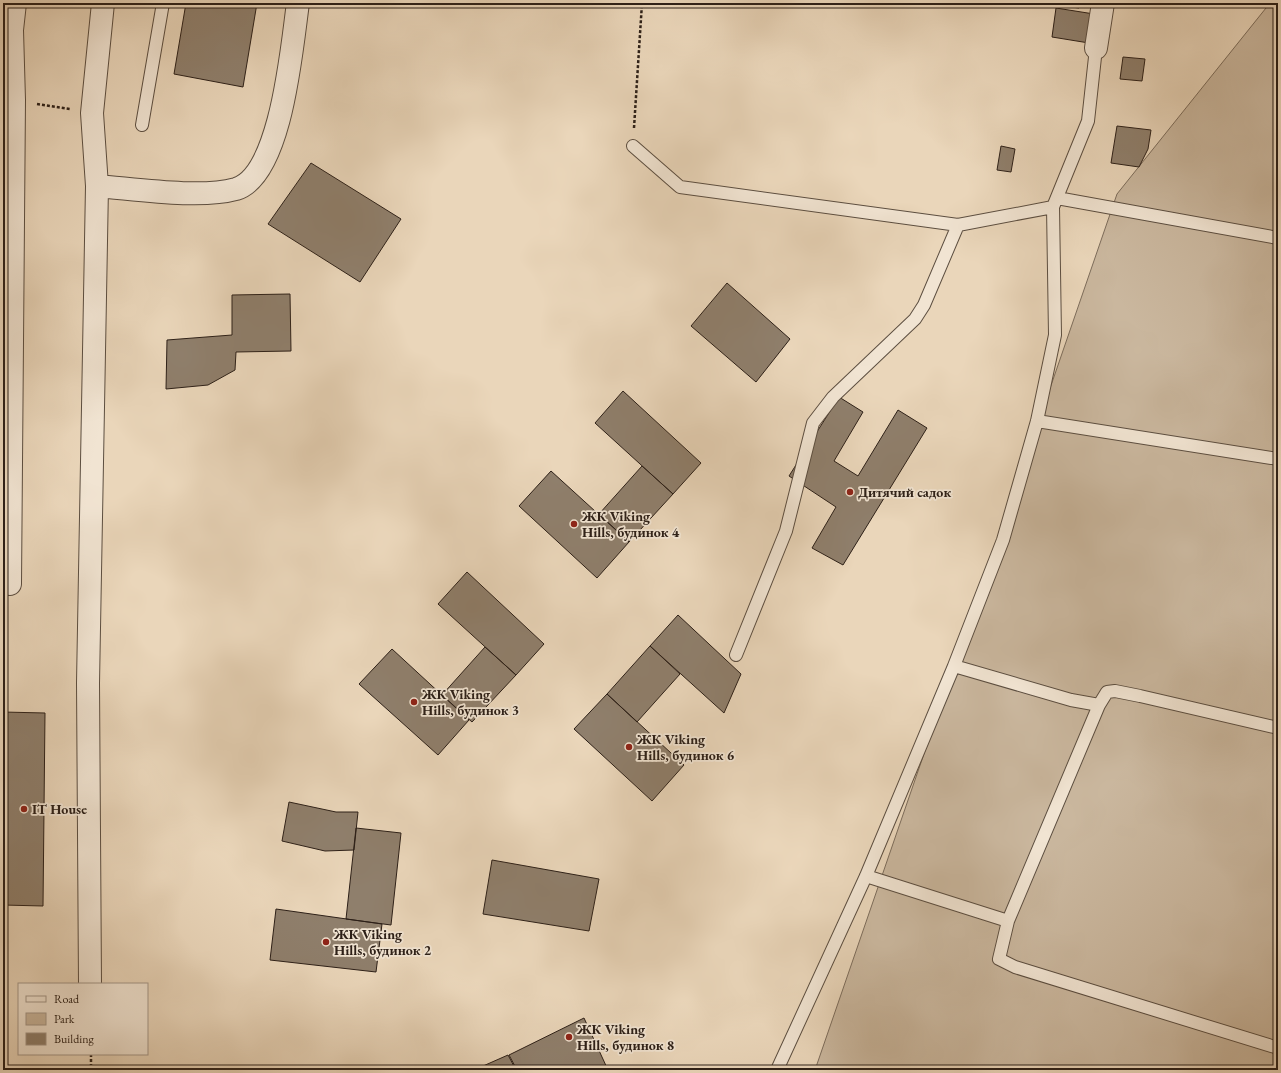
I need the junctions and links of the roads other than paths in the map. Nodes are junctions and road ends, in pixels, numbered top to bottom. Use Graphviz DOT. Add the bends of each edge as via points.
graph roads {
  1 [pos="15,3"];
  2 [pos="103,3"];
  3 [pos="163,3"];
  4 [pos="298,3"];
  5 [pos="1103,3"];
  6 [pos="1096,48"];
  7 [pos="8,98"];
  8 [pos="142,125"];
  9 [pos="633,146"];
  10 [pos="97,186"];
  11 [pos="1055,203"];
  12 [pos="958,225"];
  13 [pos="1278,238"];
  14 [pos="1037,420"];
  15 [pos="1278,459"];
  16 [pos="10,584"];
  17 [pos="736,655"];
  18 [pos="954,666"];
  19 [pos="1098,705"];
  20 [pos="1278,728"];
  21 [pos="866,876"];
  22 [pos="1008,921"];
  23 [pos="90,983"];
  24 [pos="1278,1048"];
  25 [pos="777,1070"];
  1 -- 7 [label="street"];
  2 -- 10 [label="street" via="92,113"];
  3 -- 8 [label="lane"];
  4 -- 10 [label="street" via="281,114 266,157 254,178 237,189 207,193"];
  5 -- 6 [label="street"];
  6 -- 11 [label="lane" via="1088,121"];
  7 -- 16 [label="street"];
  9 -- 12 [label="lane" via="680,187"];
  10 -- 23 [label="street" via="88,683"];
  11 -- 12 [label="lane"];
  11 -- 13 [label="lane"];
  11 -- 14 [label="lane" via="1055,335"];
  12 -- 17 [label="lane" via="924,305 915,319 833,398 813,423 786,531"];
  14 -- 15 [label="lane"];
  14 -- 18 [label="lane" via="1003,540"];
  18 -- 19 [label="lane" via="1071,700"];
  18 -- 21 [label="lane"];
  19 -- 20 [label="lane" via="1107,692 1115,691"];
  19 -- 22 [label="lane"];
  21 -- 22 [label="lane"];
  21 -- 25 [label="lane"];
  22 -- 24 [label="lane" via="999,959 1015,967"];
}
